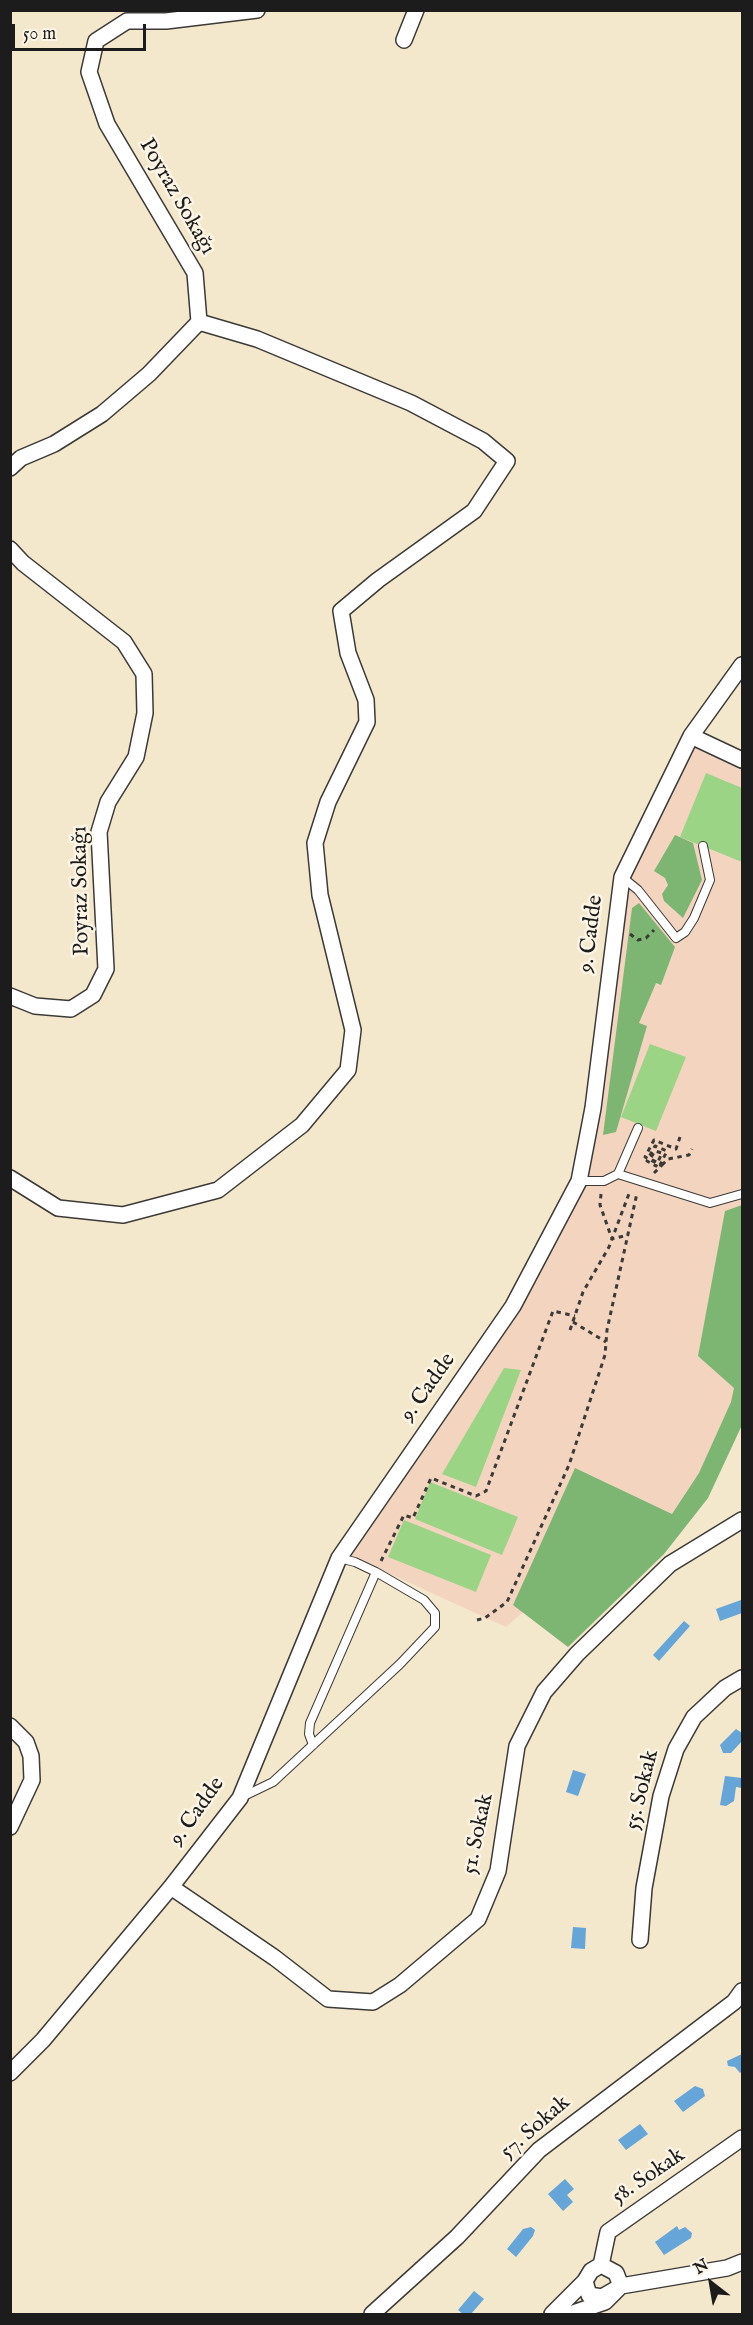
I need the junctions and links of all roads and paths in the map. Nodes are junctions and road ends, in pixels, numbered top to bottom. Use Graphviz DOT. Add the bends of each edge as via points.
graph roads {
  1 [pos="257,10"];
  2 [pos="416,10"];
  3 [pos="236,12"];
  4 [pos="404,40"];
  5 [pos="199,322"];
  6 [pos="10,468"];
  7 [pos="10,549"];
  8 [pos="742,665"];
  9 [pos="691,736"];
  10 [pos="742,760"];
  11 [pos="703,846"];
  12 [pos="622,877"];
  13 [pos="662,922"];
  14 [pos="628,933"];
  15 [pos="10,996"];
  16 [pos="638,1128"];
  17 [pos="680,1137"];
  18 [pos="692,1149"];
  19 [pos="618,1174"];
  20 [pos="10,1178"];
  21 [pos="640,1180"];
  22 [pos="579,1181"];
  23 [pos="604,1181"];
  24 [pos="742,1194"];
  25 [pos="628,1235"];
  26 [pos="612,1239"];
  27 [pos="575,1316"];
  28 [pos="573,1322"];
  29 [pos="570,1330"];
  30 [pos="606,1342"];
  31 [pos="742,1520"];
  32 [pos="339,1558"];
  33 [pos="376,1572"];
  34 [pos="477,1620"];
  35 [pos="742,1678"];
  36 [pos="10,1726"];
  37 [pos="313,1745"];
  38 [pos="240,1798"];
  39 [pos="10,1827"];
  40 [pos="171,1887"];
  41 [pos="640,1940"];
  42 [pos="742,1991"];
  43 [pos="10,2073"];
  44 [pos="742,2138"];
  45 [pos="742,2262"];
  46 [pos="601,2265"];
  47 [pos="585,2281"];
  48 [pos="621,2286"];
  49 [pos="372,2314"];
  50 [pos="552,2314"];
  51 [pos="570,2314"];
  1 -- 3 [label="street, Poyraz Sokağı"];
  2 -- 4 [label="street"];
  3 -- 5 [label="street, Poyraz Sokağı" via="166,21 128,21 96,41 89,72 107,124 195,273"];
  5 -- 6 [label="street" via="149,374 102,414 54,444 21,458"];
  5 -- 20 [label="street" via="257,339 411,403 483,441 507,461 474,511 341,611 348,653 366,700 367,722 328,802 315,843 320,895 353,1030 348,1070 302,1125 218,1190 123,1215 58,1208"];
  7 -- 15 [label="street, Poyraz Sokağı" via="124,642 144,674 145,713 136,757 108,802 99,832 106,969 93,995 71,1010 35,1006"];
  8 -- 9 [label="street, 9. Cadde"];
  9 -- 10 [label="street"];
  9 -- 12 [label="street, 9. Cadde"];
  11 -- 13 [label="lane" via="710,880 694,918 676,938"];
  12 -- 13 [label="lane" via="638,890"];
  12 -- 22 [label="street, 9. Cadde" via="593,1108"];
  13 -- 14 [label="path" via="645,938"];
  16 -- 19 [label="lane"];
  17 -- 18 [label="path" via="676,1149 654,1140 645,1157 653,1161 660,1165 667,1151 656,1146 651,1153 647,1161 656,1166 659,1160 662,1154 655,1151 650,1159 661,1164 689,1155"];
  19 -- 21 [label="lane"];
  19 -- 23 [label="lane"];
  21 -- 24 [label="lane" via="711,1203"];
  21 -- 25 [label="path"];
  21 -- 26 [label="path"];
  22 -- 23 [label="lane"];
  22 -- 32 [label="street, 9. Cadde" via="513,1306"];
  23 -- 26 [label="path" via="600,1205"];
  25 -- 26 [label="path"];
  25 -- 30 [label="path"];
  26 -- 27 [label="path"];
  27 -- 28 [label="path"];
  27 -- 33 [label="path" via="553,1311 486,1491 476,1496 431,1478 413,1518 404,1515"];
  28 -- 29 [label="path"];
  28 -- 30 [label="path"];
  30 -- 34 [label="path" via="569,1465 507,1602"];
  31 -- 40 [label="street, 51. Sokak" via="670,1564 577,1654 544,1692 518,1746 498,1871 478,1919 400,1985 373,2002 328,1999"];
  32 -- 33 [label="lane"];
  32 -- 38 [label="street, 9. Cadde"];
  33 -- 37 [label="lane" via="310,1723"];
  33 -- 37 [label="lane" via="430,1605 435,1613 435,1627"];
  35 -- 41 [label="street, 55. Sokak" via="694,1717 676,1749 661,1796 644,1888"];
  36 -- 39 [label="street" via="26,1742 32,1780"];
  37 -- 38 [label="lane" via="273,1782"];
  38 -- 40 [label="street, 9. Cadde"];
  40 -- 43 [label="street, 9. Cadde" via="43,2040"];
  42 -- 49 [label="street, 57. Sokak" via="734,2002 539,2150 457,2237"];
  44 -- 46 [label="street, 58. Sokak" via="608,2232"];
  45 -- 48 [label="street"];
  46 -- 47 [label="street"];
  46 -- 48 [label="street" via="616,2273"];
  47 -- 48 [label="street" via="589,2295 602,2297"];
  47 -- 50 [label="street"];
  48 -- 51 [label="street" via="605,2302"];
}
